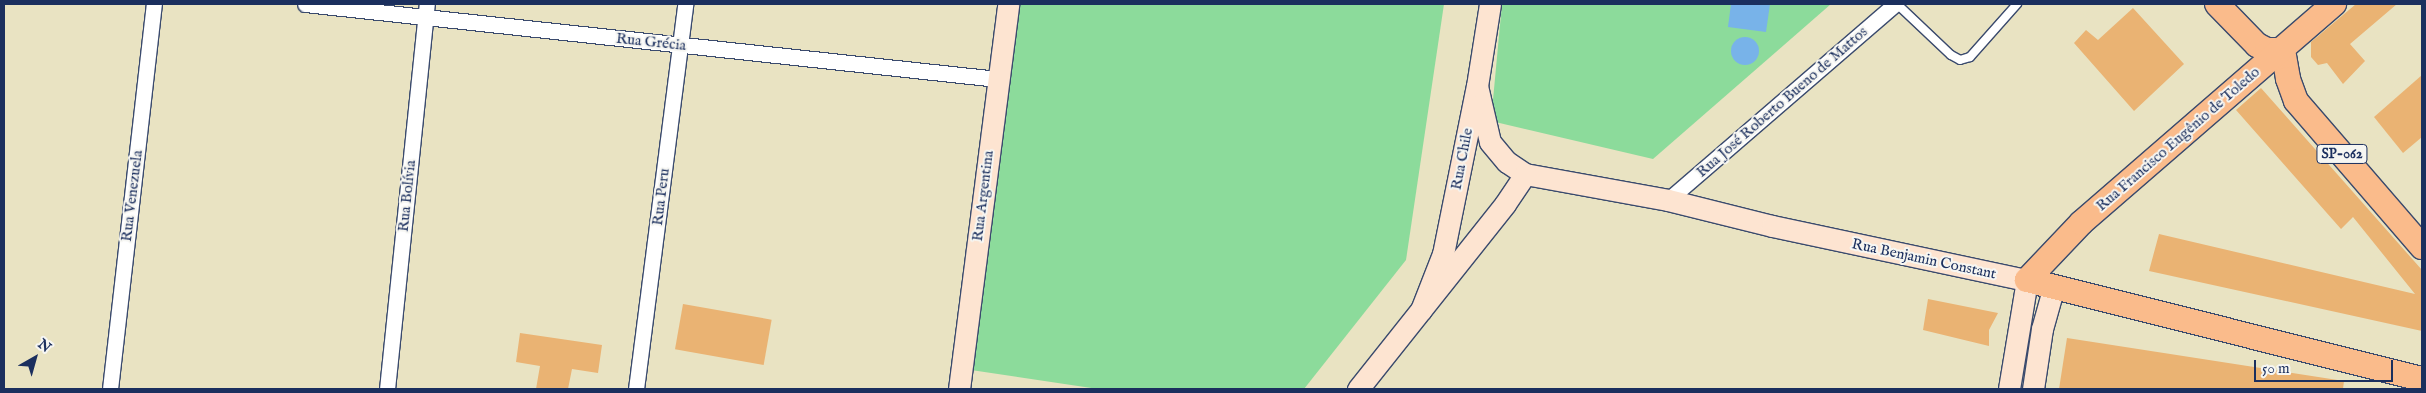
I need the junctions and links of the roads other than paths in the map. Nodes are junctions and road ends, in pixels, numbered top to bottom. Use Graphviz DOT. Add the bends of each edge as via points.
graph roads {
  1 [pos="154,4"];
  2 [pos="305,4"];
  3 [pos="685,4"];
  4 [pos="1008,4"];
  5 [pos="1490,4"];
  6 [pos="1896,4"];
  7 [pos="2017,4"];
  8 [pos="2334,4"];
  9 [pos="426,10"];
  10 [pos="2224,13"];
  11 [pos="680,46"];
  12 [pos="2283,50"];
  13 [pos="998,79"];
  14 [pos="2245,81"];
  15 [pos="1477,86"];
  16 [pos="1525,174"];
  17 [pos="1668,200"];
  18 [pos="2422,247"];
  19 [pos="2051,256"];
  20 [pos="2027,280"];
  21 [pos="2054,286"];
  22 [pos="1421,310"];
  23 [pos="2422,379"];
  24 [pos="110,389"];
  25 [pos="387,389"];
  26 [pos="636,389"];
  27 [pos="959,389"];
  28 [pos="1358,389"];
  29 [pos="2009,389"];
  30 [pos="2033,389"];
  1 -- 24 [label="street, Rua Venezuela"];
  2 -- 9 [label="street, Rua Grécia"];
  3 -- 11 [label="street, Rua Peru"];
  4 -- 13 [label="main road, Rua Argentina"];
  5 -- 15 [label="main road, Rua Chile"];
  6 -- 7 [label="lane" via="1960,60 1970,57"];
  6 -- 17 [label="street, Rua José Roberto Bueno de Mattos"];
  8 -- 12 [label="main road, Rua Francisco Eugênio de Toledo"];
  9 -- 11 [label="street, Rua Grécia"];
  9 -- 25 [label="street, Rua Bolívia"];
  10 -- 12 [label="main road" via="2257,45 2266,50"];
  10 -- 14 [label="main road" via="2244,50"];
  11 -- 13 [label="street, Rua Grécia"];
  11 -- 26 [label="street, Rua Peru"];
  12 -- 14 [label="main road, Rua Francisco Eugênio de Toledo"];
  12 -- 18 [label="main road, SP-062" via="2296,101"];
  13 -- 27 [label="main road, Rua Argentina"];
  14 -- 19 [label="main road, Rua Francisco Eugênio de Toledo" via="2081,224"];
  15 -- 16 [label="main road, Rua Benjamin Constant" via="1490,142 1507,162"];
  15 -- 22 [label="main road, Rua Chile" via="1443,254"];
  16 -- 17 [label="main road, Rua Benjamin Constant"];
  16 -- 22 [label="main road, Rua Chile" via="1506,204"];
  17 -- 20 [label="main road, Rua Benjamin Constant" via="1782,228"];
  19 -- 20 [label="main road, Rua Francisco Eugênio de Toledo"];
  19 -- 21 [label="main road"];
  20 -- 21 [label="main road, Rua Benjamin Constant"];
  20 -- 29 [label="main road"];
  21 -- 23 [label="main road, Rua Benjamin Constant"];
  21 -- 30 [label="main road" via="2042,329"];
  22 -- 28 [label="main road, Rua Chile"];
}
